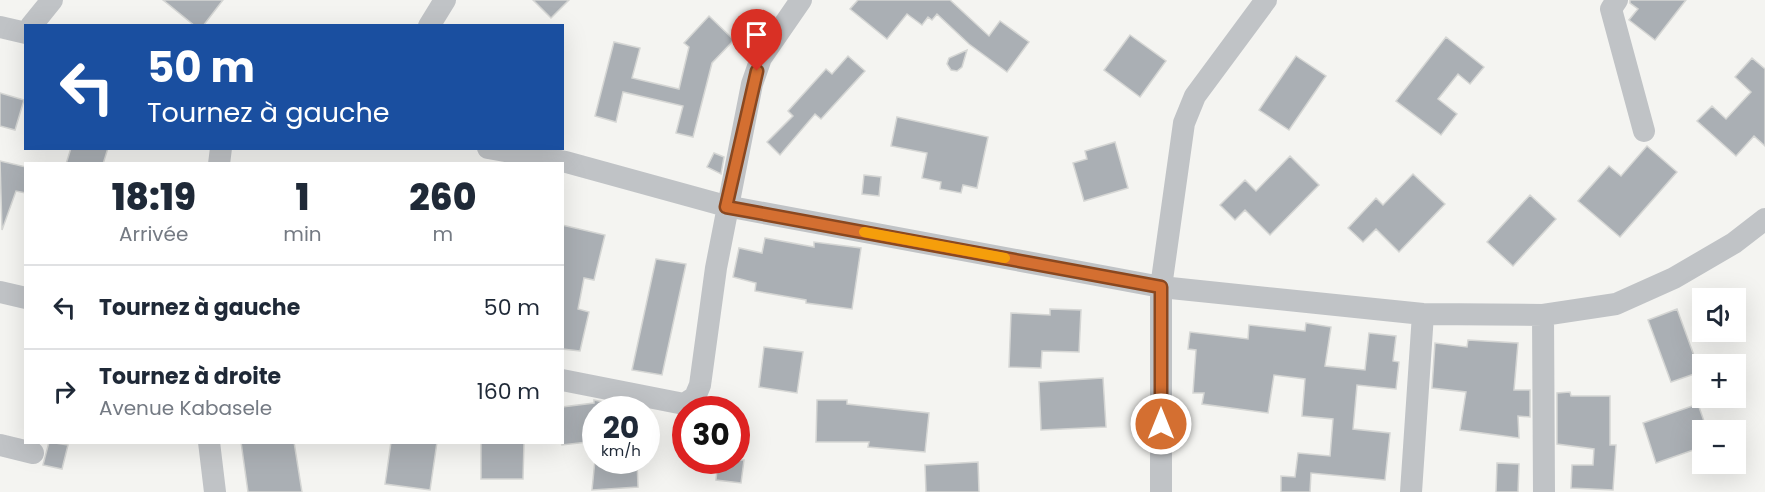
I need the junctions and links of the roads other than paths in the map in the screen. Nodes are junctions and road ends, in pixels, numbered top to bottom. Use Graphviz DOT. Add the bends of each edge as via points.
graph roads {
  1 [pos="52,0"];
  2 [pos="446,0"];
  3 [pos="801,0"];
  4 [pos="1266,0"];
  5 [pos="1617,0"];
  6 [pos="33,24"];
  7 [pos="430,24"];
  8 [pos="0,27"];
  9 [pos="24,31"];
  10 [pos="1644,131"];
  11 [pos="499,150"];
  12 [pos="726,207"];
  13 [pos="1765,219"];
  14 [pos="1161,287"];
  15 [pos="0,292"];
  16 [pos="24,298"];
  17 [pos="1423,314"];
  18 [pos="1543,315"];
  19 [pos="564,380"];
  20 [pos="209,444"];
  21 [pos="0,445"];
  22 [pos="33,453"];
  23 [pos="215,492"];
  24 [pos="1161,492"];
  25 [pos="1411,492"];
  26 [pos="1544,492"];
  1 -- 6 [label="street"];
  2 -- 7 [label="street"];
  3 -- 12 [label="street" via="762,58 752,84"];
  4 -- 14 [label="street" via="1188,110"];
  5 -- 10 [label="street" via="1611,9"];
  8 -- 9 [label="street"];
  11 -- 12 [label="street" via="566,162"];
  12 -- 14 [label="street"];
  12 -- 19 [label="street" via="700,385 695,397 684,404"];
  13 -- 18 [label="street" via="1734,243 1674,278 1616,304"];
  14 -- 17 [label="street"];
  14 -- 24 [label="street"];
  15 -- 16 [label="street"];
  17 -- 18 [label="street"];
  17 -- 25 [label="street"];
  18 -- 26 [label="street"];
  20 -- 23 [label="street"];
  21 -- 22 [label="street"];
}
